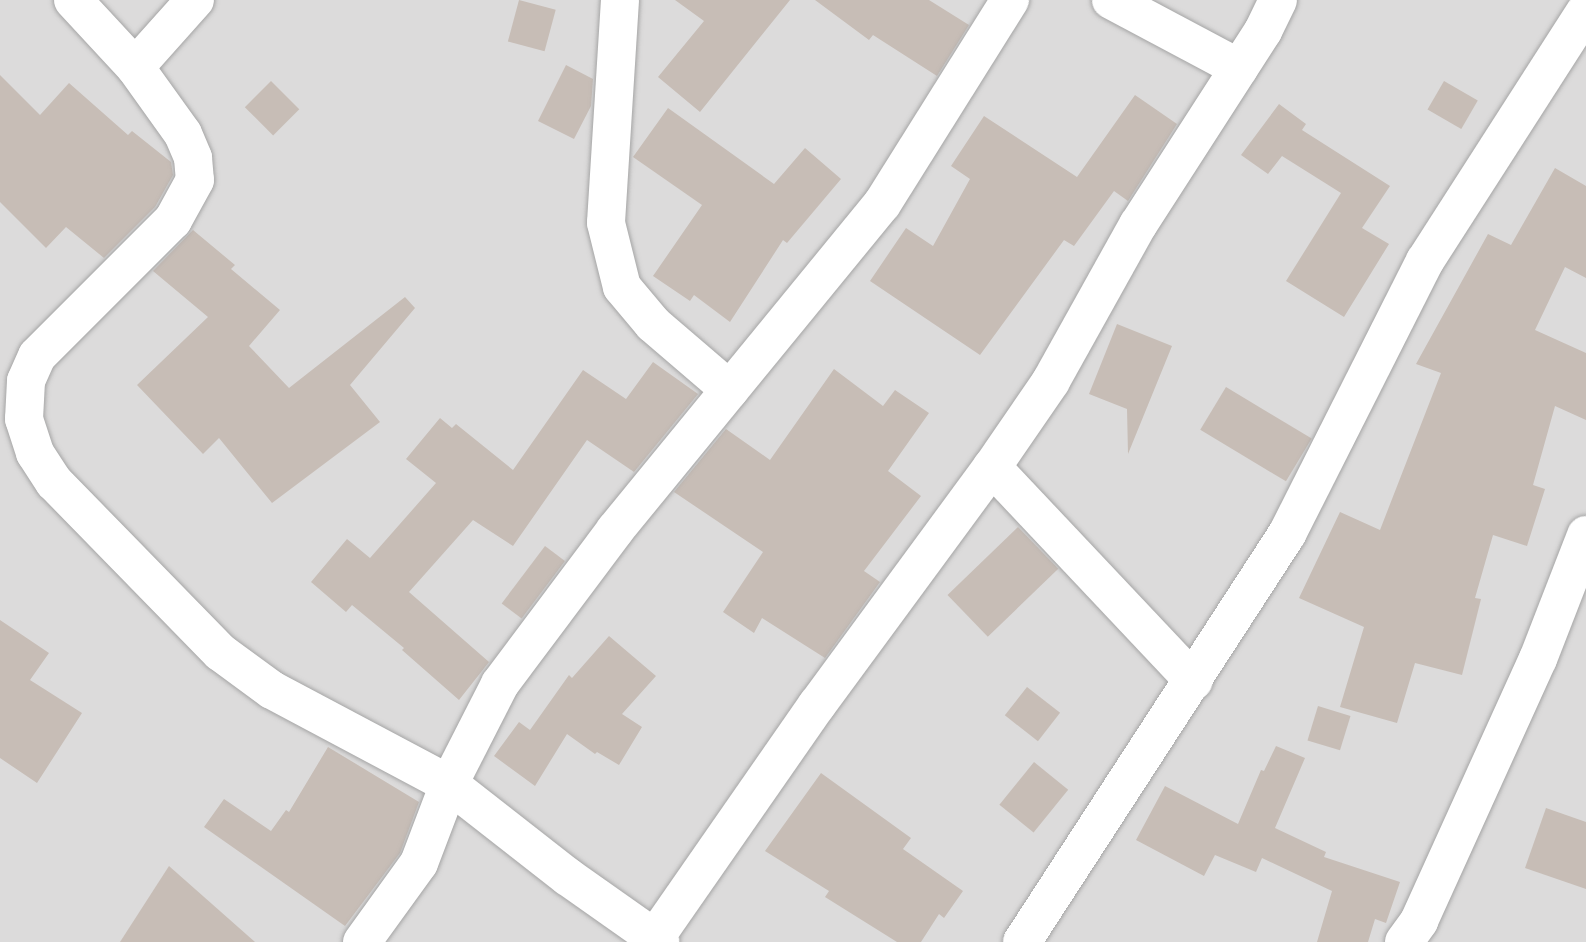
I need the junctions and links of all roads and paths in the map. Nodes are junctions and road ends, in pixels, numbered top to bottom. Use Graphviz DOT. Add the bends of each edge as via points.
graph roads {
  1 [pos="73,0"];
  2 [pos="195,0"];
  3 [pos="620,0"];
  4 [pos="1010,0"];
  5 [pos="1111,0"];
  6 [pos="1278,0"];
  7 [pos="1584,13"];
  8 [pos="135,67"];
  9 [pos="1239,68"];
  10 [pos="730,390"];
  11 [pos="992,467"];
  12 [pos="1586,535"];
  13 [pos="1194,681"];
  14 [pos="449,784"];
  15 [pos="656,941"];
  16 [pos="362,942"];
  17 [pos="1022,942"];
  18 [pos="1404,942"];
  1 -- 8 [label="street"];
  2 -- 8 [label="street"];
  3 -- 10 [label="street" via="606,223 622,287 653,324"];
  4 -- 10 [label="street" via="882,204"];
  5 -- 9 [label="street"];
  6 -- 9 [label="street"];
  7 -- 13 [label="street" via="1425,261 1287,534"];
  8 -- 14 [label="street" via="183,134 193,158 195,180 173,220 37,356 26,381 24,419 35,453 54,482 220,652 272,690"];
  9 -- 11 [label="street" via="1138,225 1051,381"];
  10 -- 14 [label="street" via="615,530 500,684"];
  11 -- 13 [label="street"];
  11 -- 15 [label="street" via="817,705"];
  12 -- 18 [label="street" via="1538,659 1419,921"];
  13 -- 17 [label="street"];
  14 -- 15 [label="street"];
  14 -- 16 [label="street" via="419,863"];
}
